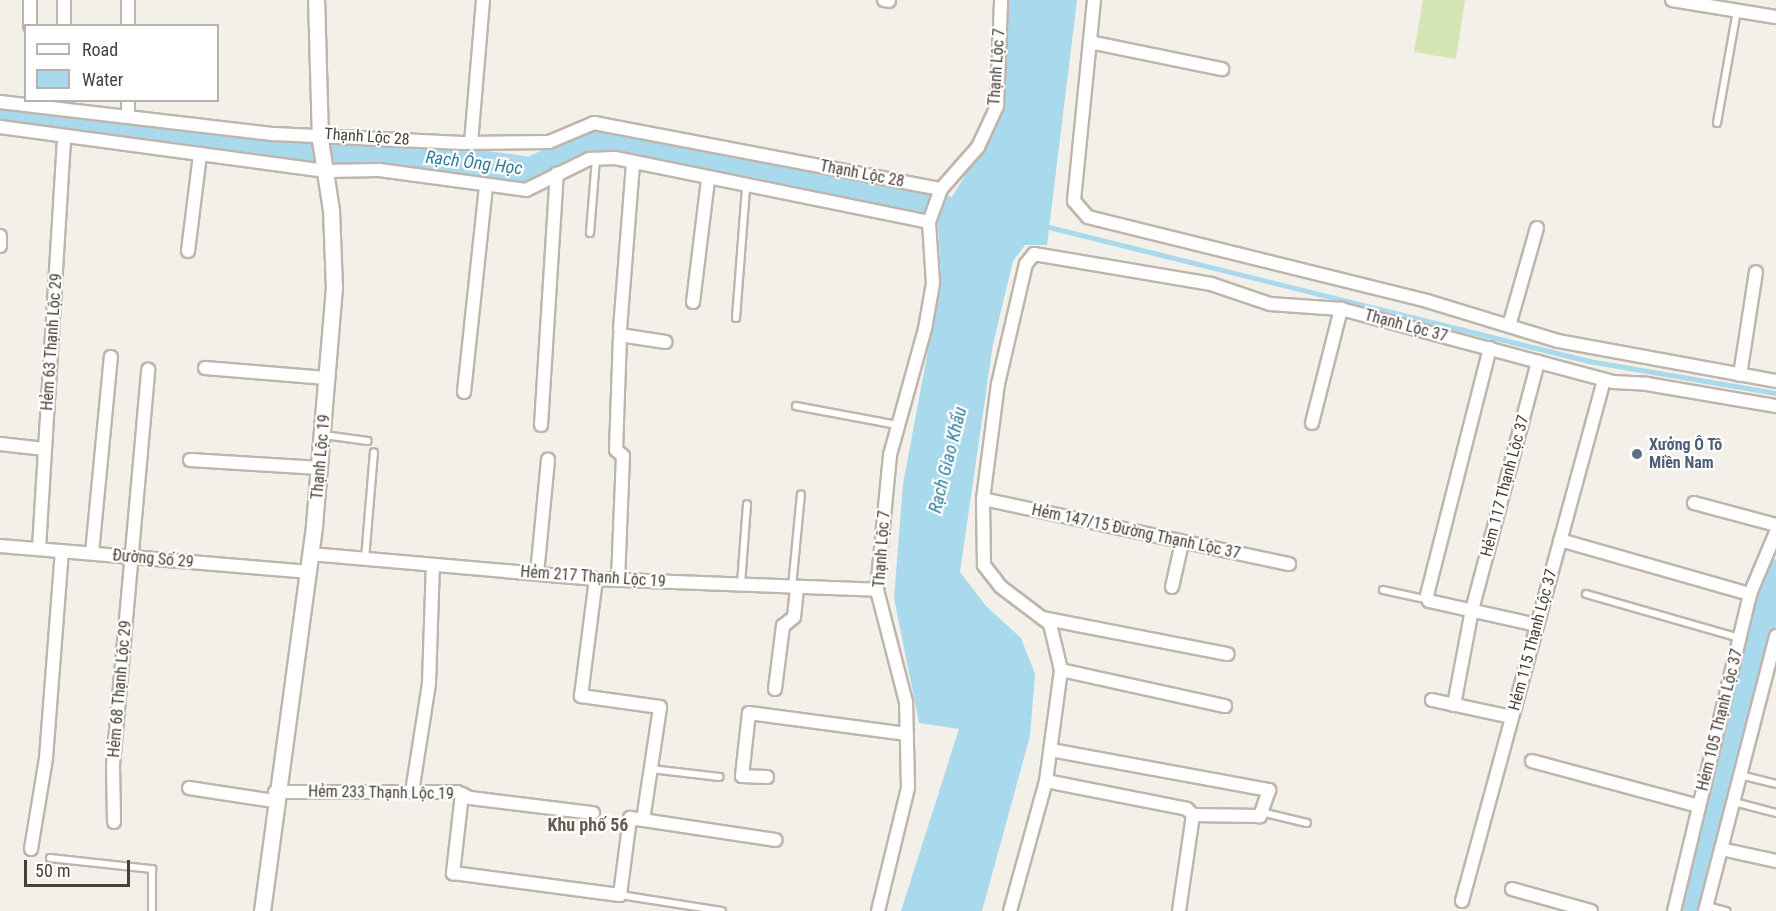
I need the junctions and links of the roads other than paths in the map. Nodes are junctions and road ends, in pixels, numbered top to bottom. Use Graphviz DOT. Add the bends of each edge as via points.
graph roads {
  1 [pos="30,0"];
  2 [pos="64,0"];
  3 [pos="128,0"];
  4 [pos="316,0"];
  5 [pos="483,0"];
  6 [pos="1001,0"];
  7 [pos="1094,0"];
  8 [pos="1672,0"];
  9 [pos="1734,7"];
  10 [pos="1776,17"];
  11 [pos="30,24"];
  12 [pos="64,24"];
  13 [pos="128,24"];
  14 [pos="1090,42"];
  15 [pos="1222,69"];
  16 [pos="0,102"];
  17 [pos="128,102"];
  18 [pos="31,103"];
  19 [pos="62,104"];
  20 [pos="128,117"];
  21 [pos="1717,123"];
  22 [pos="0,127"];
  23 [pos="64,136"];
  24 [pos="320,137"];
  25 [pos="471,142"];
  26 [pos="200,154"];
  27 [pos="596,159"];
  28 [pos="633,163"];
  29 [pos="323,168"];
  30 [pos="557,174"];
  31 [pos="708,179"];
  32 [pos="486,185"];
  33 [pos="746,187"];
  34 [pos="941,189"];
  35 [pos="929,222"];
  36 [pos="1538,228"];
  37 [pos="590,232"];
  38 [pos="0,236"];
  39 [pos="0,246"];
  40 [pos="188,250"];
  41 [pos="1756,272"];
  42 [pos="693,302"];
  43 [pos="1341,309"];
  44 [pos="736,318"];
  45 [pos="1509,326"];
  46 [pos="620,329"];
  47 [pos="665,342"];
  48 [pos="1490,348"];
  49 [pos="111,357"];
  50 [pos="1538,362"];
  51 [pos="205,368"];
  52 [pos="148,370"];
  53 [pos="1740,375"];
  54 [pos="327,378"];
  55 [pos="1604,380"];
  56 [pos="1776,381"];
  57 [pos="464,392"];
  58 [pos="796,406"];
  59 [pos="1776,406"];
  60 [pos="1312,423"];
  61 [pos="541,425"];
  62 [pos="898,425"];
  63 [pos="323,435"];
  64 [pos="368,441"];
  65 [pos="0,444"];
  66 [pos="45,449"];
  67 [pos="374,452"];
  68 [pos="190,460"];
  69 [pos="548,460"];
  70 [pos="320,468"];
  71 [pos="801,494"];
  72 [pos="983,499"];
  73 [pos="1694,503"];
  74 [pos="747,504"];
  75 [pos="1776,525"];
  76 [pos="1776,532"];
  77 [pos="1560,540"];
  78 [pos="1182,543"];
  79 [pos="0,546"];
  80 [pos="39,548"];
  81 [pos="62,552"];
  82 [pos="92,553"];
  83 [pos="310,554"];
  84 [pos="132,557"];
  85 [pos="365,559"];
  86 [pos="1289,564"];
  87 [pos="433,565"];
  88 [pos="307,572"];
  89 [pos="537,574"];
  90 [pos="596,579"];
  91 [pos="618,580"];
  92 [pos="741,585"];
  93 [pos="1172,587"];
  94 [pos="795,589"];
  95 [pos="877,590"];
  96 [pos="1383,590"];
  97 [pos="1586,594"];
  98 [pos="1750,594"];
  99 [pos="1429,601"];
  100 [pos="1472,610"];
  101 [pos="1041,617"];
  102 [pos="1537,625"];
  103 [pos="1776,636"];
  104 [pos="1740,638"];
  105 [pos="1228,654"];
  106 [pos="1061,670"];
  107 [pos="1770,686"];
  108 [pos="775,689"];
  109 [pos="1432,700"];
  110 [pos="1454,705"];
  111 [pos="1225,706"];
  112 [pos="1512,717"];
  113 [pos="907,734"];
  114 [pos="1052,750"];
  115 [pos="1532,761"];
  116 [pos="651,769"];
  117 [pos="1740,775"];
  118 [pos="720,777"];
  119 [pos="767,777"];
  120 [pos="1046,781"];
  121 [pos="1776,784"];
  122 [pos="189,788"];
  123 [pos="412,792"];
  124 [pos="462,794"];
  125 [pos="274,797"];
  126 [pos="1733,802"];
  127 [pos="1699,806"];
  128 [pos="593,813"];
  129 [pos="1265,813"];
  130 [pos="1776,813"];
  131 [pos="1193,815"];
  132 [pos="643,820"];
  133 [pos="114,822"];
  134 [pos="1307,824"];
  135 [pos="776,840"];
  136 [pos="31,849"];
  137 [pos="1721,849"];
  138 [pos="50,858"];
  139 [pos="1776,861"];
  140 [pos="1512,889"];
  141 [pos="620,895"];
  142 [pos="1462,901"];
  143 [pos="1706,909"];
  144 [pos="152,911"];
  145 [pos="262,911"];
  146 [pos="722,911"];
  147 [pos="878,911"];
  148 [pos="1010,911"];
  149 [pos="1179,911"];
  150 [pos="1591,911"];
  151 [pos="1674,911"];
  152 [pos="1726,911"];
  1 -- 11 [label="street"];
  2 -- 12 [label="street"];
  3 -- 13 [label="street"];
  4 -- 24 [label="street, Thạnh Lộc 19"];
  5 -- 25 [label="street"];
  6 -- 34 [label="street, Thạnh Lộc 7" via="997,106 978,147"];
  7 -- 14 [label="street"];
  8 -- 9 [label="street"];
  9 -- 10 [label="street"];
  9 -- 21 [label="lane"];
  14 -- 15 [label="street"];
  14 -- 45 [label="street" via="1074,201 1088,217 1427,301"];
  16 -- 18 [label="street, Thạnh Lộc 28"];
  17 -- 20 [label="street"];
  18 -- 19 [label="street, Thạnh Lộc 28"];
  19 -- 20 [label="street, Thạnh Lộc 28"];
  20 -- 24 [label="street, Thạnh Lộc 28"];
  22 -- 23 [label="street, Thạnh Lộc 28"];
  23 -- 26 [label="street, Thạnh Lộc 28"];
  23 -- 66 [label="street, Hẻm 63 Thạnh Lộc 29"];
  24 -- 25 [label="street, Thạnh Lộc 28"];
  24 -- 29 [label="street, Thạnh Lộc 19"];
  25 -- 34 [label="street, Thạnh Lộc 28" via="549,142 594,123"];
  26 -- 29 [label="street, Thạnh Lộc 28"];
  26 -- 40 [label="street"];
  27 -- 28 [label="street, Thạnh Lộc 28"];
  27 -- 30 [label="street, Thạnh Lộc 28"];
  27 -- 37 [label="lane"];
  28 -- 31 [label="street, Thạnh Lộc 28"];
  28 -- 46 [label="street"];
  29 -- 32 [label="street, Thạnh Lộc 28" via="379,170"];
  29 -- 54 [label="street, Thạnh Lộc 19" via="332,210 334,288"];
  30 -- 32 [label="street, Thạnh Lộc 28" via="526,190"];
  30 -- 61 [label="street"];
  31 -- 33 [label="street, Thạnh Lộc 28"];
  31 -- 42 [label="street"];
  32 -- 57 [label="street"];
  33 -- 35 [label="street, Thạnh Lộc 28"];
  33 -- 44 [label="lane"];
  34 -- 35 [label="street"];
  35 -- 62 [label="street, Thạnh Lộc 7" via="933,283"];
  36 -- 45 [label="street"];
  38 -- 39 [label="street"];
  41 -- 53 [label="street"];
  43 -- 48 [label="street, Thạnh Lộc 37"];
  43 -- 60 [label="street"];
  43 -- 72 [label="street, Thạnh Lộc 37" via="1270,304 1211,284 1034,254 1026,264 998,384"];
  45 -- 53 [label="street" via="1558,341"];
  47 -- 91 [label="street" via="620,335 616,450 623,456"];
  48 -- 50 [label="street, Thạnh Lộc 37"];
  48 -- 99 [label="street" via="1427,589"];
  49 -- 82 [label="street"];
  50 -- 55 [label="street, Thạnh Lộc 37"];
  50 -- 100 [label="street, Hẻm 117 Thạnh Lộc 37"];
  51 -- 54 [label="street"];
  52 -- 84 [label="street, Hẻm 68 Thạnh Lộc 29"];
  53 -- 56 [label="street"];
  54 -- 63 [label="street, Thạnh Lộc 19"];
  55 -- 59 [label="street, Thạnh Lộc 37"];
  55 -- 77 [label="street, Hẻm 115 Thạnh Lộc 37"];
  58 -- 62 [label="lane"];
  62 -- 95 [label="street, Thạnh Lộc 7" via="890,455"];
  63 -- 64 [label="lane"];
  63 -- 70 [label="street, Thạnh Lộc 19"];
  65 -- 66 [label="street"];
  66 -- 80 [label="street, Hẻm 63 Thạnh Lộc 29"];
  67 -- 85 [label="lane"];
  68 -- 70 [label="street"];
  69 -- 89 [label="street"];
  70 -- 83 [label="street, Thạnh Lộc 19"];
  71 -- 94 [label="lane"];
  72 -- 78 [label="street, Hẻm 147/15 Đường Thạnh Lộc 37"];
  72 -- 101 [label="street" via="984,565 1001,587"];
  73 -- 75 [label="street"];
  74 -- 92 [label="lane"];
  76 -- 98 [label="street, Hẻm 105 Thạnh Lộc 37"];
  77 -- 98 [label="street"];
  77 -- 102 [label="street, Hẻm 115 Thạnh Lộc 37"];
  78 -- 86 [label="street, Hẻm 147/15 Đường Thạnh Lộc 37"];
  78 -- 93 [label="street"];
  79 -- 80 [label="street, Đường Số 29"];
  80 -- 81 [label="street, Đường Số 29"];
  81 -- 82 [label="street, Đường Số 29"];
  81 -- 136 [label="street" via="46,759"];
  82 -- 84 [label="street, Đường Số 29"];
  83 -- 85 [label="street, Hẻm 217 Thạnh Lộc 19"];
  83 -- 88 [label="street, Thạnh Lộc 19"];
  84 -- 88 [label="street, Đường Số 29"];
  84 -- 133 [label="street, Hẻm 68 Thạnh Lộc 29" via="113,765"];
  85 -- 87 [label="street, Hẻm 217 Thạnh Lộc 19"];
  87 -- 89 [label="street, Hẻm 217 Thạnh Lộc 19"];
  87 -- 123 [label="street" via="429,683"];
  88 -- 125 [label="street, Thạnh Lộc 19"];
  89 -- 90 [label="street, Hẻm 217 Thạnh Lộc 19"];
  90 -- 91 [label="street, Hẻm 217 Thạnh Lộc 19"];
  90 -- 116 [label="street" via="581,696 660,707"];
  91 -- 92 [label="street, Hẻm 217 Thạnh Lộc 19"];
  92 -- 94 [label="street, Hẻm 217 Thạnh Lộc 19"];
  94 -- 95 [label="street, Hẻm 217 Thạnh Lộc 19"];
  94 -- 108 [label="street" via="794,612 783,626"];
  95 -- 113 [label="street, Thạnh Lộc 7" via="906,702"];
  96 -- 99 [label="lane"];
  97 -- 104 [label="lane"];
  98 -- 104 [label="street, Hẻm 105 Thạnh Lộc 37"];
  99 -- 100 [label="street"];
  100 -- 102 [label="street"];
  100 -- 110 [label="street, Hẻm 117 Thạnh Lộc 37"];
  101 -- 105 [label="street"];
  101 -- 106 [label="street" via="1050,624"];
  102 -- 112 [label="street, Hẻm 115 Thạnh Lộc 37"];
  103 -- 107 [label="street"];
  104 -- 127 [label="street, Hẻm 105 Thạnh Lộc 37"];
  106 -- 111 [label="street"];
  106 -- 114 [label="street"];
  107 -- 117 [label="street"];
  109 -- 110 [label="street"];
  110 -- 112 [label="street"];
  112 -- 142 [label="street, Hẻm 115 Thạnh Lộc 37"];
  113 -- 119 [label="street" via="749,713 742,776"];
  113 -- 147 [label="street, Thạnh Lộc 7" via="908,788"];
  114 -- 120 [label="street"];
  114 -- 129 [label="street" via="1262,787 1270,793"];
  115 -- 127 [label="street"];
  116 -- 118 [label="lane"];
  116 -- 132 [label="street"];
  117 -- 121 [label="lane"];
  117 -- 126 [label="street"];
  120 -- 131 [label="street" via="1187,809"];
  120 -- 148 [label="street"];
  122 -- 125 [label="street, Hẻm 233 Thạnh Lộc 19"];
  123 -- 124 [label="street, Hẻm 233 Thạnh Lộc 19"];
  123 -- 125 [label="street, Hẻm 233 Thạnh Lộc 19"];
  124 -- 128 [label="street, Hẻm 233 Thạnh Lộc 19"];
  124 -- 141 [label="street" via="453,873"];
  125 -- 145 [label="street, Thạnh Lộc 19"];
  126 -- 130 [label="lane"];
  126 -- 137 [label="street"];
  127 -- 151 [label="street, Hẻm 105 Thạnh Lộc 37"];
  129 -- 131 [label="street"];
  129 -- 134 [label="lane"];
  131 -- 149 [label="street"];
  132 -- 135 [label="street"];
  132 -- 141 [label="street" via="630,818"];
  137 -- 139 [label="street"];
  137 -- 143 [label="street"];
  138 -- 144 [label="lane" via="152,869"];
  140 -- 150 [label="street"];
  141 -- 146 [label="lane"];
  143 -- 152 [label="lane"];
}
